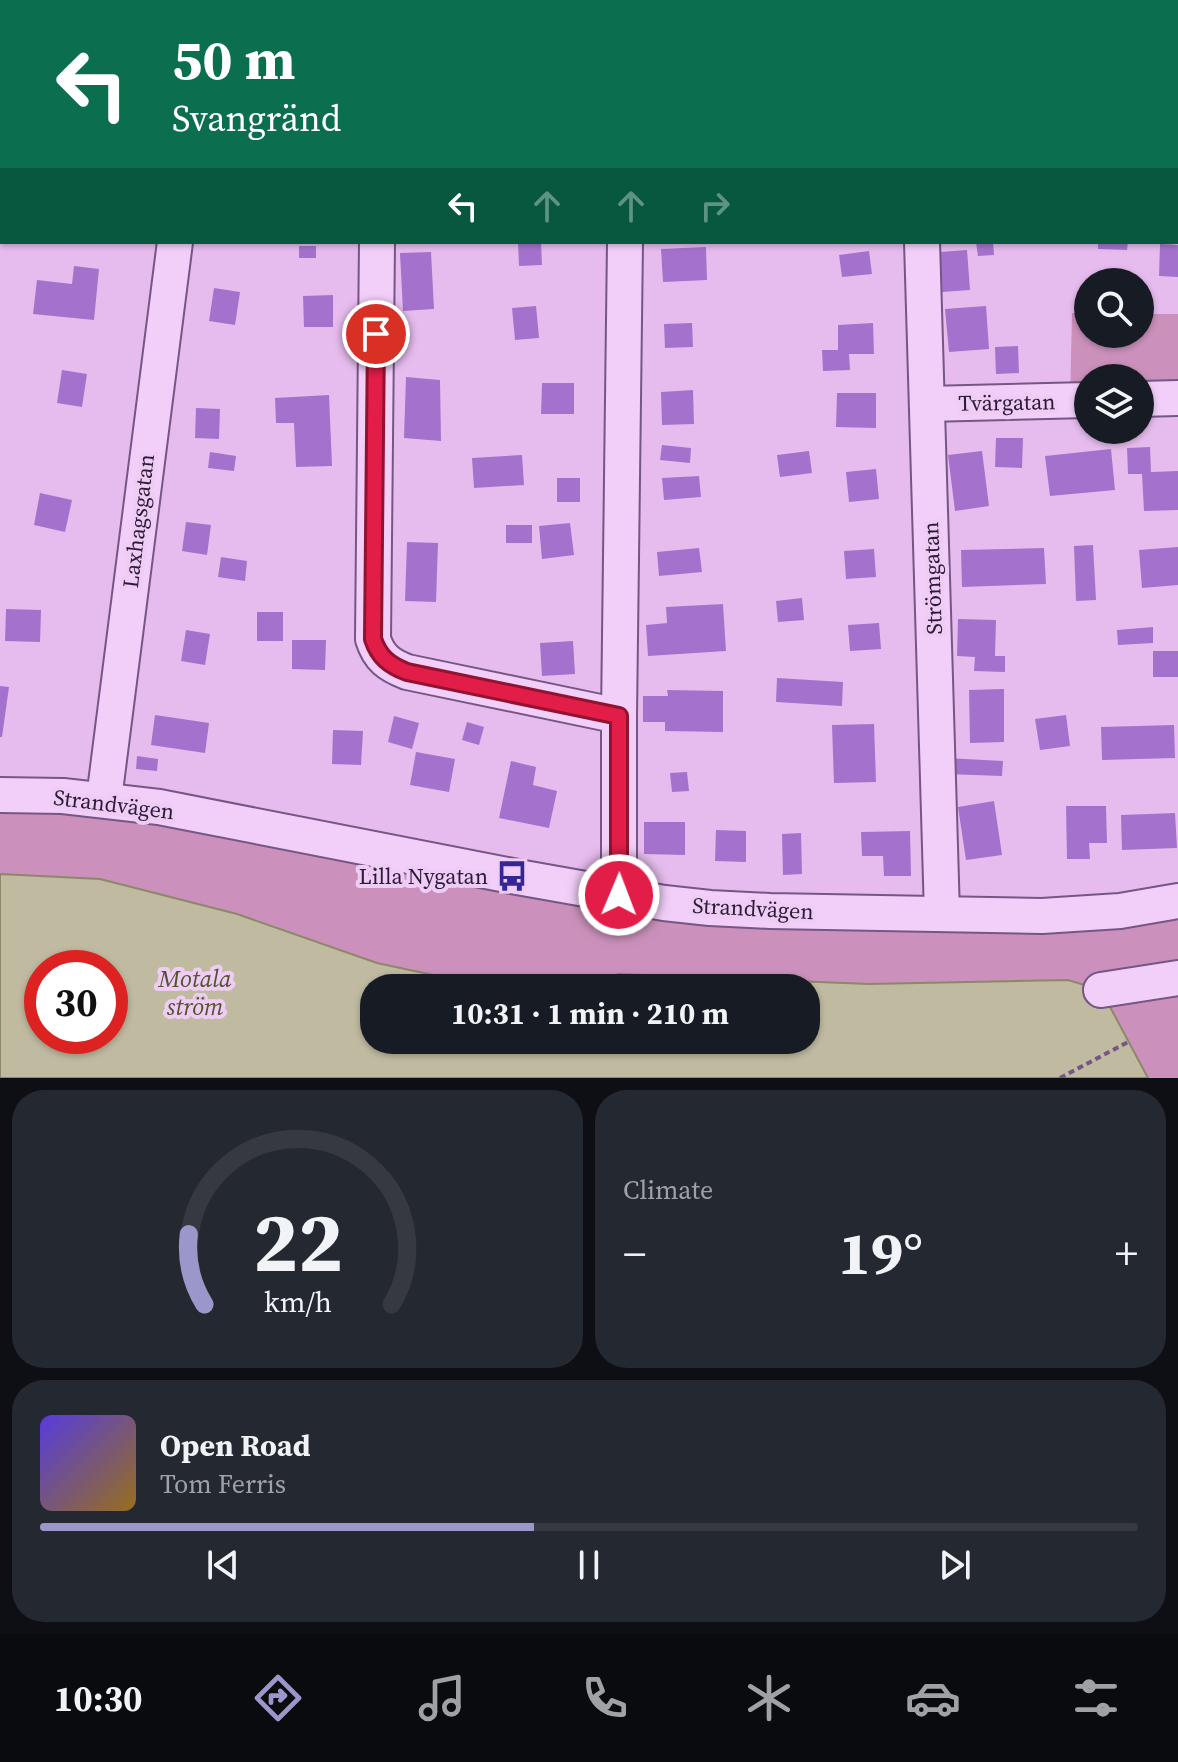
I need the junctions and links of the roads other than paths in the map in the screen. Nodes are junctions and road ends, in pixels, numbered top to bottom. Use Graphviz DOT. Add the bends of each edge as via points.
graph roads {
  1 [pos="175,244"];
  2 [pos="377,244"];
  3 [pos="625,244"];
  4 [pos="922,244"];
  5 [pos="1178,398"];
  6 [pos="1154,399"];
  7 [pos="1074,400"];
  8 [pos="927,404"];
  9 [pos="619,716"];
  10 [pos="0,795"];
  11 [pos="104,799"];
  12 [pos="619,895"];
  13 [pos="1178,901"];
  14 [pos="942,914"];
  15 [pos="1178,978"];
  16 [pos="1101,990"];
  1 -- 11 [label="street, Laxhagsgatan"];
  2 -- 9 [label="street" via="377,652 407,672"];
  3 -- 9 [label="street"];
  4 -- 8 [label="street, Strömgatan"];
  5 -- 6 [label="street"];
  7 -- 8 [label="street, Tvärgatan"];
  8 -- 14 [label="street, Strömgatan"];
  9 -- 12 [label="street"];
  10 -- 11 [label="street, Strandvägen"];
  11 -- 12 [label="street, Strandvägen"];
  12 -- 14 [label="street, Strandvägen" via="710,908"];
  13 -- 14 [label="street, Strandvägen" via="1079,915"];
  15 -- 16 [label="street"];
}
